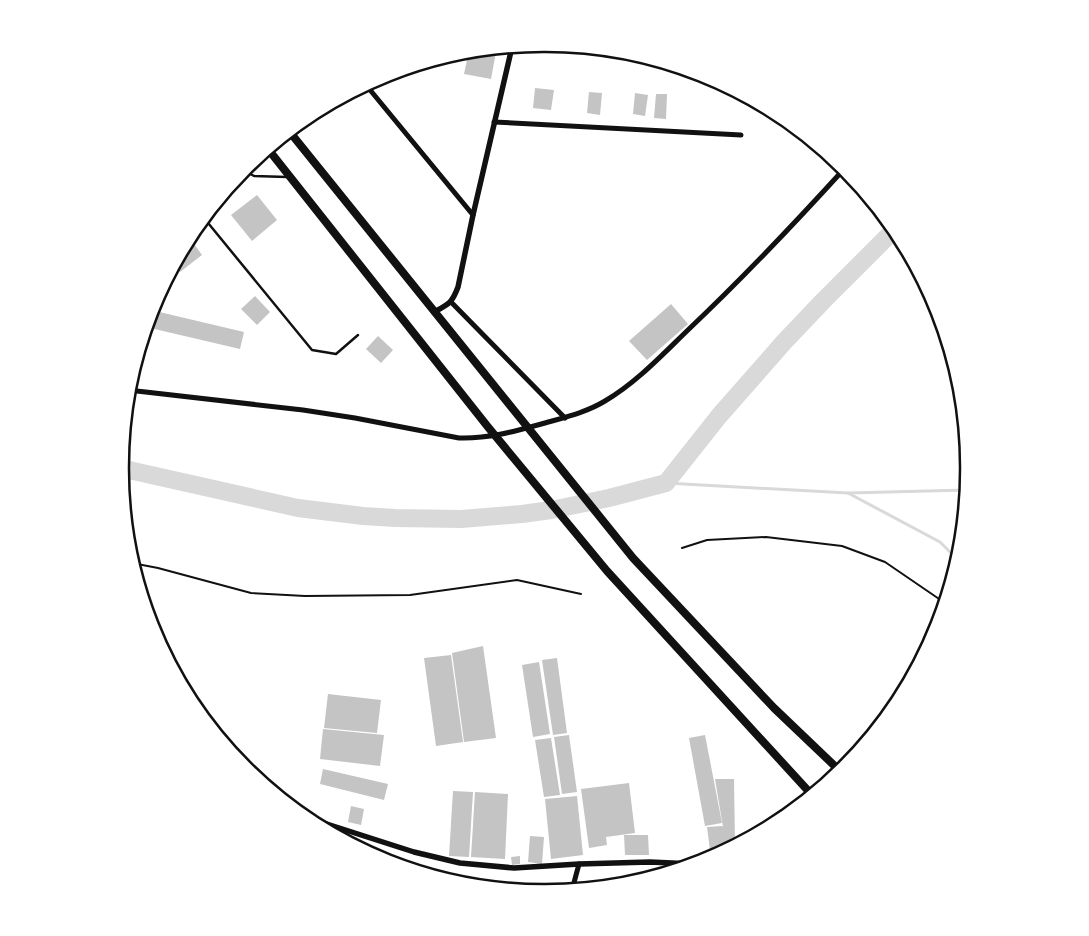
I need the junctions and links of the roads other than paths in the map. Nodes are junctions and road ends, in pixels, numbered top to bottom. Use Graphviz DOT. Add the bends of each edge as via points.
graph roads {
  1 [pos="510,54"];
  2 [pos="371,91"];
  3 [pos="494,122"];
  4 [pos="741,135"];
  5 [pos="294,137"];
  6 [pos="272,155"];
  7 [pos="251,174"];
  8 [pos="839,175"];
  9 [pos="290,177"];
  10 [pos="472,215"];
  11 [pos="209,224"];
  12 [pos="451,302"];
  13 [pos="434,312"];
  14 [pos="358,335"];
  15 [pos="136,391"];
  16 [pos="565,418"];
  17 [pos="834,766"];
  18 [pos="807,789"];
  19 [pos="346,833"];
  20 [pos="672,863"];
  21 [pos="579,864"];
  22 [pos="574,883"];
  1 -- 3 [label="street"];
  2 -- 10 [label="street"];
  3 -- 4 [label="street"];
  3 -- 10 [label="street"];
  5 -- 13 [label="highway"];
  6 -- 9 [label="highway"];
  7 -- 9 [label="lane"];
  8 -- 16 [label="street" via="732,288 652,365 606,401"];
  9 -- 18 [label="highway" via="488,428 608,571"];
  10 -- 12 [label="street" via="458,287"];
  11 -- 14 [label="lane" via="312,350 336,354"];
  12 -- 13 [label="street"];
  12 -- 16 [label="street"];
  13 -- 17 [label="highway" via="633,558 774,708"];
  15 -- 16 [label="street" via="303,410 459,438 493,436"];
  19 -- 21 [label="street" via="460,863 514,868"];
  20 -- 21 [label="street"];
  21 -- 22 [label="street"];
}
